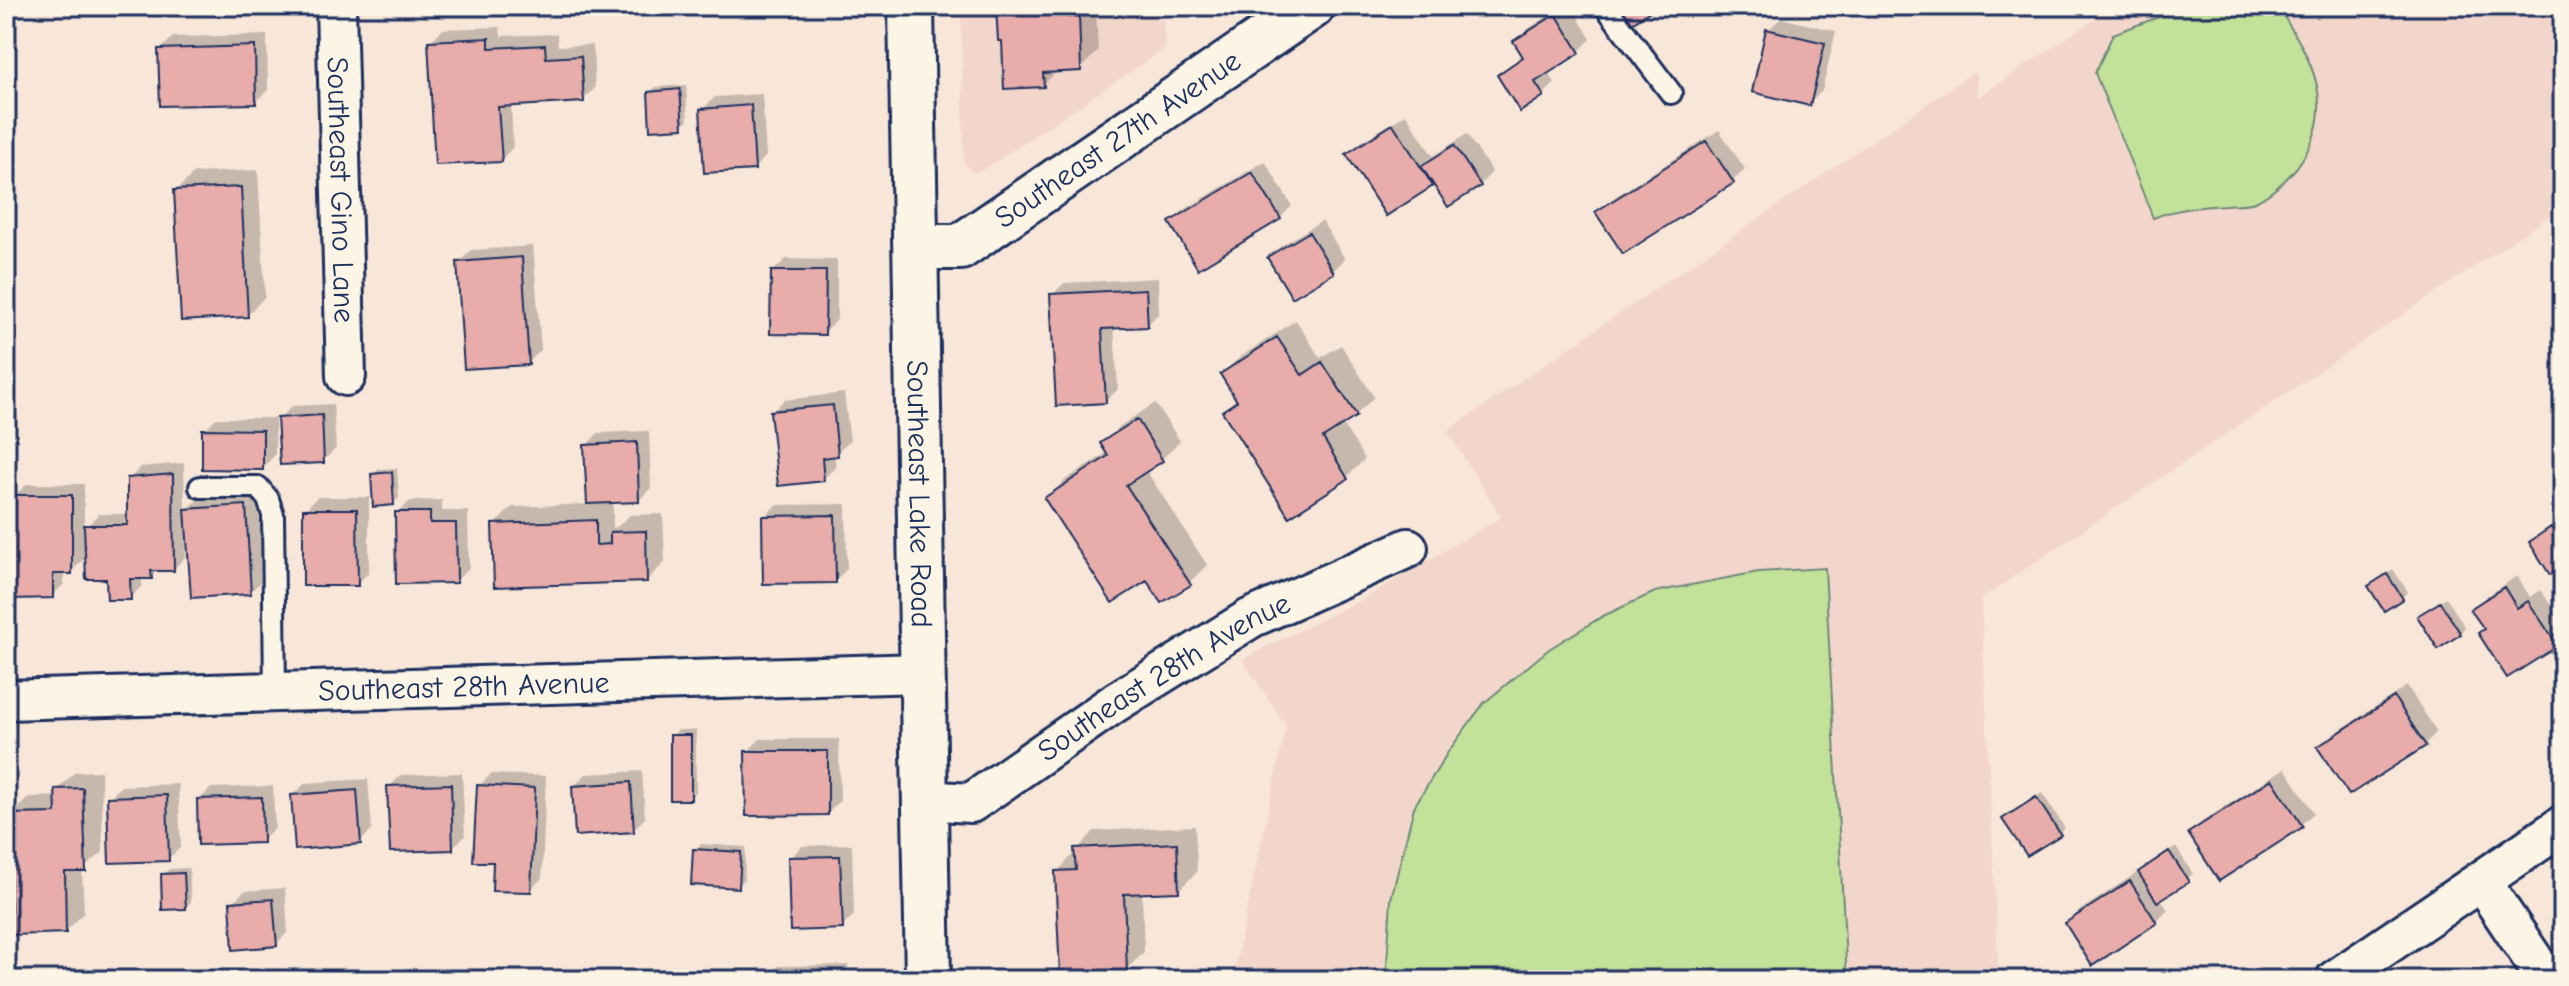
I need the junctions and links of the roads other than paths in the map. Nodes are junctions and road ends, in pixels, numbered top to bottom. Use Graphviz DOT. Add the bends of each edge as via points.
graph roads {
  1 [pos="336,6"];
  2 [pos="911,6"];
  3 [pos="1312,6"];
  4 [pos="1605,6"];
  5 [pos="1671,93"];
  6 [pos="917,247"];
  7 [pos="346,376"];
  8 [pos="200,487"];
  9 [pos="1408,548"];
  10 [pos="922,673"];
  11 [pos="275,692"];
  12 [pos="6,700"];
  13 [pos="924,800"];
  14 [pos="2563,825"];
  15 [pos="2481,881"];
  16 [pos="928,980"];
  17 [pos="2335,980"];
  18 [pos="2547,980"];
  1 -- 7 [label="street, Southeast Gino Lane"];
  2 -- 6 [label="street, Southeast Lake Road"];
  3 -- 6 [label="street, Southeast 27th Avenue" via="960,247"];
  4 -- 5 [label="lane"];
  6 -- 10 [label="street, Southeast Lake Road"];
  8 -- 11 [label="lane" via="258,487 268,499 273,515"];
  9 -- 13 [label="street, Southeast 28th Avenue" via="1251,618 1116,702 971,803"];
  10 -- 11 [label="street, Southeast 28th Avenue"];
  10 -- 13 [label="street, Southeast Lake Road"];
  11 -- 12 [label="street, Southeast 28th Avenue"];
  13 -- 16 [label="street, Southeast Lake Road"];
  14 -- 15 [label="street"];
  15 -- 17 [label="street"];
  15 -- 18 [label="street"];
}
